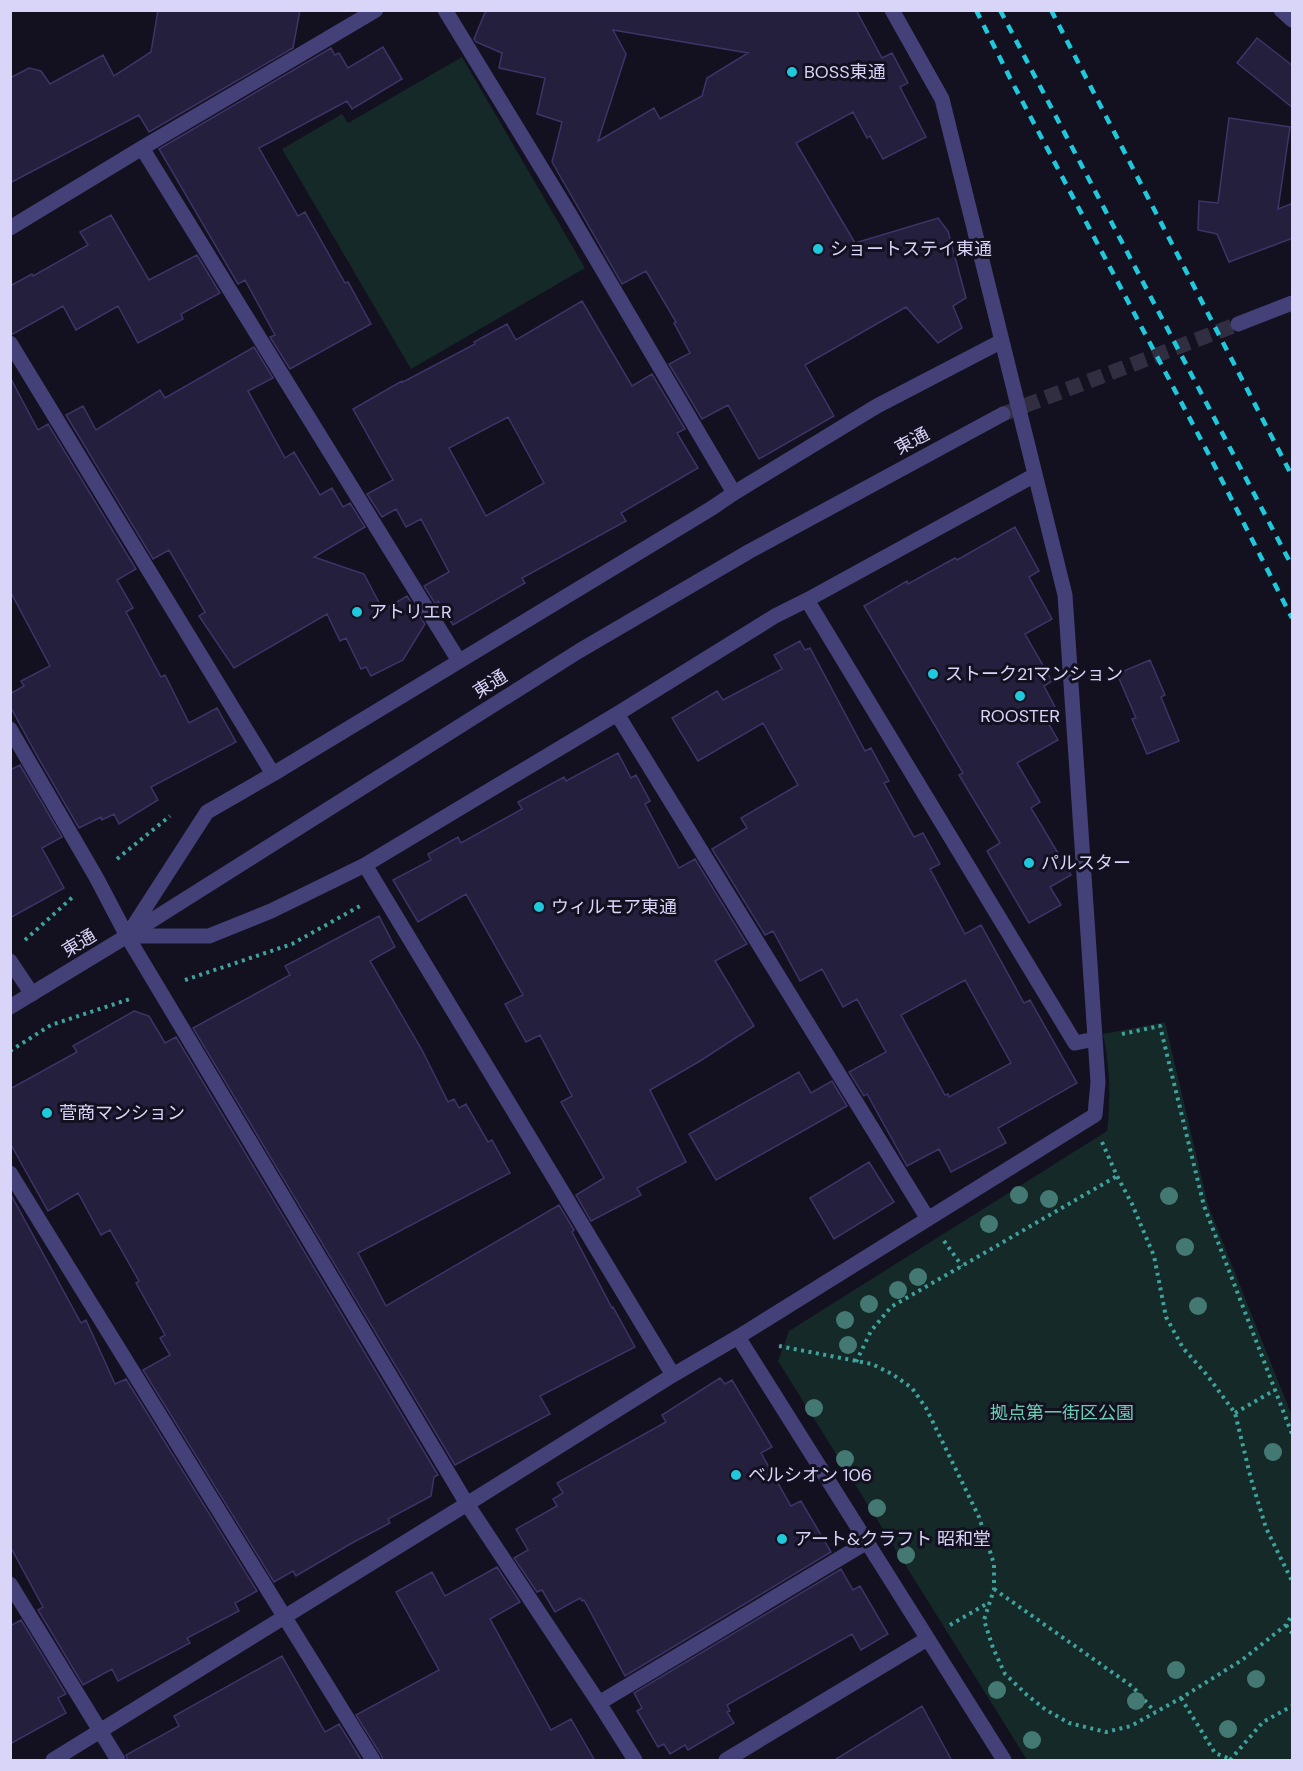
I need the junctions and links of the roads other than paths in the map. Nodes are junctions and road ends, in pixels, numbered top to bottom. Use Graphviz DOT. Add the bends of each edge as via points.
graph roads {
  1 [pos="376,10"];
  2 [pos="445,10"];
  3 [pos="892,10"];
  4 [pos="1281,10"];
  5 [pos="1293,20"];
  6 [pos="142,148"];
  7 [pos="10,228"];
  8 [pos="1293,303"];
  9 [pos="1238,324"];
  10 [pos="1002,341"];
  11 [pos="10,343"];
  12 [pos="1003,414"];
  13 [pos="1035,475"];
  14 [pos="734,493"];
  15 [pos="807,600"];
  16 [pos="459,661"];
  17 [pos="617,714"];
  18 [pos="10,729"];
  19 [pos="273,774"];
  20 [pos="365,865"];
  21 [pos="127,936"];
  22 [pos="10,961"];
  23 [pos="32,994"];
  24 [pos="10,1007"];
  25 [pos="1095,1039"];
  26 [pos="10,1173"];
  27 [pos="928,1219"];
  28 [pos="738,1337"];
  29 [pos="673,1375"];
  30 [pos="467,1504"];
  31 [pos="867,1542"];
  32 [pos="10,1584"];
  33 [pos="284,1618"];
  34 [pos="927,1638"];
  35 [pos="599,1703"];
  36 [pos="100,1732"];
  37 [pos="53,1761"];
  38 [pos="118,1761"];
  39 [pos="373,1761"];
  40 [pos="635,1761"];
  41 [pos="726,1761"];
  42 [pos="1004,1761"];
  1 -- 6 [label="street"];
  2 -- 14 [label="street"];
  3 -- 10 [label="street" via="942,99"];
  4 -- 5 [label="street"];
  6 -- 7 [label="street"];
  6 -- 16 [label="street"];
  8 -- 9 [label="street"];
  10 -- 13 [label="street"];
  10 -- 14 [label="street" via="877,406"];
  11 -- 19 [label="street"];
  12 -- 21 [label="street, 東通" via="750,551 579,651"];
  13 -- 15 [label="street"];
  13 -- 25 [label="street" via="1065,595"];
  14 -- 16 [label="street"];
  15 -- 17 [label="street"];
  15 -- 25 [label="street" via="1075,1043"];
  16 -- 19 [label="street"];
  17 -- 20 [label="street"];
  17 -- 27 [label="street"];
  18 -- 21 [label="street"];
  19 -- 21 [label="street" via="207,812"];
  20 -- 21 [label="street" via="209,936"];
  20 -- 29 [label="street"];
  21 -- 23 [label="street, 東通"];
  21 -- 30 [label="street"];
  22 -- 23 [label="street"];
  23 -- 24 [label="street, 東通"];
  25 -- 27 [label="street" via="1095,1115"];
  26 -- 33 [label="street"];
  27 -- 28 [label="street"];
  28 -- 29 [label="street"];
  28 -- 31 [label="street"];
  29 -- 30 [label="street"];
  30 -- 33 [label="street"];
  30 -- 35 [label="street"];
  31 -- 34 [label="street"];
  31 -- 35 [label="street"];
  32 -- 36 [label="street"];
  33 -- 36 [label="street"];
  33 -- 39 [label="street"];
  34 -- 41 [label="street"];
  34 -- 42 [label="street"];
  35 -- 40 [label="street"];
  36 -- 37 [label="street"];
  36 -- 38 [label="street"];
}
